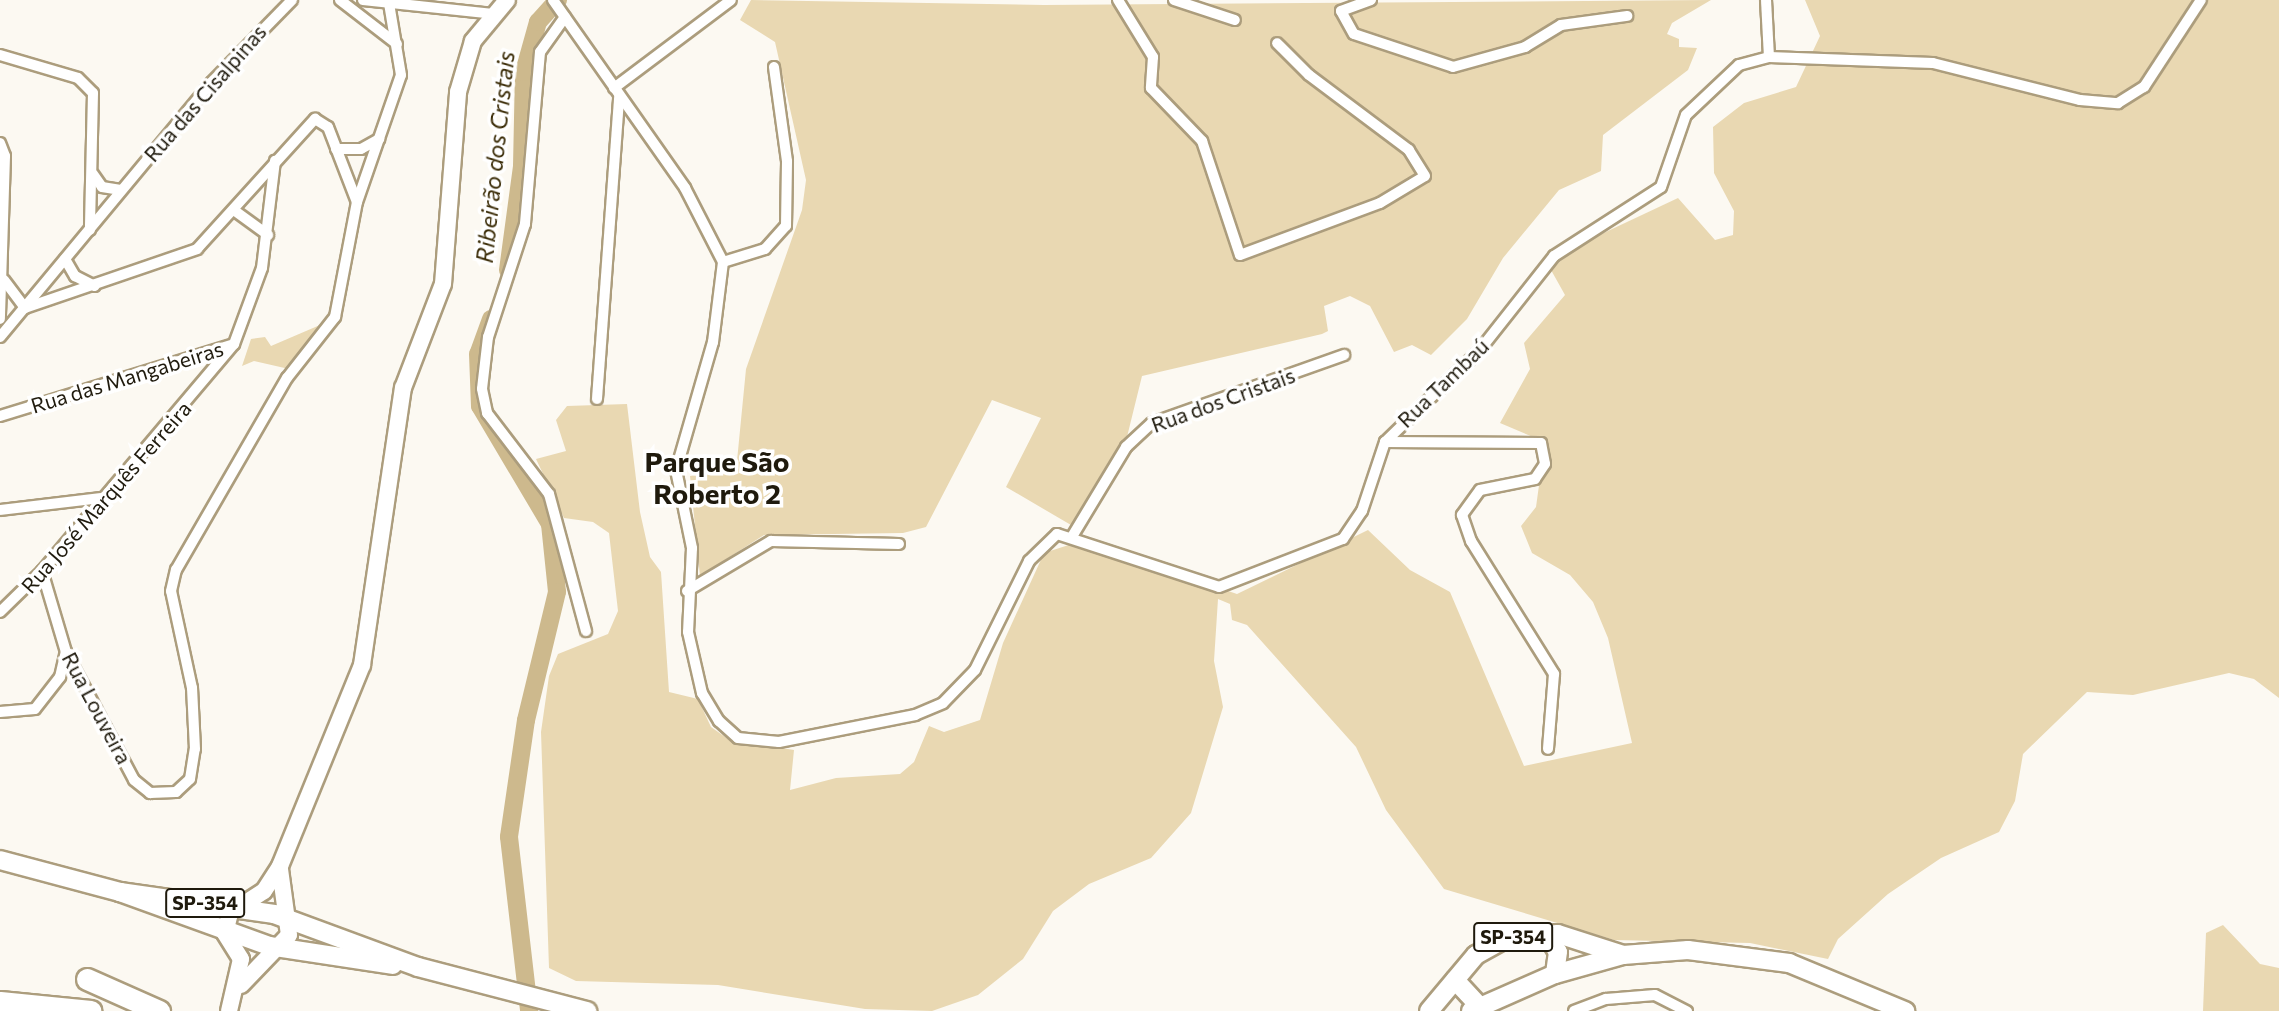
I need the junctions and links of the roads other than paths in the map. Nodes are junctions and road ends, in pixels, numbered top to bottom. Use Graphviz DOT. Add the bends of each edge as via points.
graph roads {
  1 [pos="292,0"];
  2 [pos="340,0"];
  3 [pos="363,0"];
  4 [pos="507,0"];
  5 [pos="553,0"];
  6 [pos="730,0"];
  7 [pos="1118,0"];
  8 [pos="1174,0"];
  9 [pos="1371,0"];
  10 [pos="1766,0"];
  11 [pos="2201,0"];
  12 [pos="389,3"];
  13 [pos="495,14"];
  14 [pos="563,14"];
  15 [pos="1627,16"];
  16 [pos="1235,20"];
  17 [pos="1277,43"];
  18 [pos="397,44"];
  19 [pos="0,55"];
  20 [pos="1769,57"];
  21 [pos="774,67"];
  22 [pos="616,92"];
  23 [pos="379,139"];
  24 [pos="0,143"];
  25 [pos="336,149"];
  26 [pos="275,161"];
  27 [pos="93,174"];
  28 [pos="121,190"];
  29 [pos="357,202"];
  30 [pos="235,211"];
  31 [pos="90,230"];
  32 [pos="268,235"];
  33 [pos="65,259"];
  34 [pos="723,262"];
  35 [pos="4,280"];
  36 [pos="95,286"];
  37 [pos="25,307"];
  38 [pos="0,319"];
  39 [pos="0,337"];
  40 [pos="234,344"];
  41 [pos="1343,355"];
  42 [pos="597,399"];
  43 [pos="0,416"];
  44 [pos="1385,442"];
  45 [pos="100,498"];
  46 [pos="0,510"];
  47 [pos="1073,535"];
  48 [pos="899,544"];
  49 [pos="43,572"];
  50 [pos="687,591"];
  51 [pos="0,612"];
  52 [pos="586,631"];
  53 [pos="66,652"];
  54 [pos="0,712"];
  55 [pos="1548,749"];
  56 [pos="0,860"];
  57 [pos="280,866"];
  58 [pos="120,892"];
  59 [pos="237,906"];
  60 [pos="290,920"];
  61 [pos="225,933"];
  62 [pos="1546,933"];
  63 [pos="280,947"];
  64 [pos="1623,955"];
  65 [pos="418,967"];
  66 [pos="1555,974"];
  67 [pos="87,979"];
  68 [pos="1455,980"];
  69 [pos="0,1002"];
  70 [pos="230,1006"];
  71 [pos="1598,1007"];
  72 [pos="1475,1008"];
  73 [pos="1899,1009"];
  74 [pos="90,1011"];
  75 [pos="159,1011"];
  76 [pos="587,1011"];
  77 [pos="1429,1011"];
  78 [pos="1574,1011"];
  79 [pos="1687,1011"];
  1 -- 28 [label="street, Rua das Cisalpinas" via="211,83"];
  2 -- 18 [label="street"];
  3 -- 12 [label="street"];
  4 -- 13 [label="street"];
  5 -- 14 [label="street"];
  6 -- 22 [label="street"];
  7 -- 17 [label="street" via="1153,57 1151,88 1202,141 1240,255 1380,203 1425,176 1409,150 1309,75"];
  8 -- 16 [label="street"];
  9 -- 15 [label="street" via="1341,11 1354,34 1385,49 1453,66 1525,47 1561,25"];
  10 -- 20 [label="street"];
  11 -- 20 [label="street, Rua Tambaú" via="2144,87 2118,103 2080,100 1963,66"];
  12 -- 13 [label="street"];
  12 -- 18 [label="street"];
  13 -- 57 [label="street" via="473,41 458,92 443,285 403,388 362,665"];
  14 -- 22 [label="street"];
  14 -- 52 [label="street" via="540,52 525,224 488,337 482,388 487,413 549,494"];
  18 -- 23 [label="street" via="401,75"];
  19 -- 27 [label="street" via="89,86 96,106"];
  20 -- 44 [label="street, Rua Tambaú" via="1739,65 1708,88 1686,115 1661,187 1554,256 1479,351"];
  21 -- 34 [label="street" via="788,161 786,226 765,249"];
  22 -- 34 [label="street" via="685,188"];
  22 -- 42 [label="street"];
  23 -- 25 [label="street" via="361,149"];
  23 -- 29 [label="street"];
  24 -- 35 [label="street"];
  25 -- 26 [label="street" via="325,122 315,119"];
  25 -- 29 [label="street"];
  26 -- 30 [label="street"];
  26 -- 32 [label="street, Rua das Mangabeiras"];
  27 -- 28 [label="street" via="102,187"];
  27 -- 31 [label="street"];
  28 -- 31 [label="street, Rua das Cisalpinas"];
  29 -- 53 [label="street, Rua Louveira" via="335,317 287,378 176,570 171,591 194,719 190,779 161,796 142,787"];
  30 -- 32 [label="street"];
  30 -- 36 [label="street" via="197,249"];
  31 -- 33 [label="street, Rua das Cisalpinas"];
  32 -- 40 [label="street, Rua das Mangabeiras" via="256,290"];
  33 -- 36 [label="street" via="75,276"];
  33 -- 37 [label="street, Rua das Cisalpinas"];
  34 -- 50 [label="street" via="713,342 677,463 692,548"];
  35 -- 37 [label="street"];
  35 -- 38 [label="street"];
  36 -- 37 [label="street"];
  37 -- 39 [label="street, Rua das Cisalpinas"];
  40 -- 43 [label="street, Rua das Mangabeiras"];
  40 -- 45 [label="street, Rua José Marquês Ferreira"];
  41 -- 47 [label="street, Rua dos Cristais" via="1140,431"];
  44 -- 47 [label="street, Rua Tambaú" via="1362,511 1343,539 1231,586 1193,582"];
  44 -- 55 [label="street" via="1541,443 1545,464 1535,479 1480,489 1462,515 1471,541 1554,674"];
  45 -- 46 [label="street"];
  45 -- 49 [label="street, Rua José Marquês Ferreira"];
  47 -- 50 [label="street" via="1057,534 1042,544 975,670 943,703 801,742 738,738 719,722 699,682"];
  48 -- 50 [label="street" via="771,541"];
  49 -- 51 [label="street, Rua José Marquês Ferreira"];
  49 -- 53 [label="street, Rua Louveira"];
  53 -- 54 [label="street" via="60,677 35,709"];
  56 -- 58 [label="main road, SP-354"];
  57 -- 59 [label="street" via="264,891"];
  57 -- 60 [label="street"];
  58 -- 59 [label="main road, SP-354"];
  58 -- 61 [label="main road, SP-354"];
  59 -- 60 [label="main road, SP-354"];
  59 -- 61 [label="street"];
  60 -- 63 [label="street"];
  60 -- 65 [label="main road, SP-354"];
  61 -- 63 [label="main road, SP-354"];
  61 -- 70 [label="street" via="241,959"];
  62 -- 64 [label="main road, SP-354"];
  62 -- 66 [label="main road" via="1558,953"];
  62 -- 68 [label="main road, SP-354" via="1503,940 1476,955"];
  63 -- 65 [label="main road, SP-354"];
  63 -- 70 [label="street" via="249,971"];
  64 -- 66 [label="main road, SP-354"];
  64 -- 73 [label="main road, SP-354" via="1688,950 1762,957 1817,971"];
  65 -- 76 [label="main road, SP-354"];
  66 -- 72 [label="main road, SP-354"];
  67 -- 75 [label="highway"];
  68 -- 72 [label="main road"];
  68 -- 77 [label="main road, SP-354"];
  69 -- 74 [label="highway"];
  71 -- 78 [label="street"];
  71 -- 79 [label="street" via="1655,995"];
}
